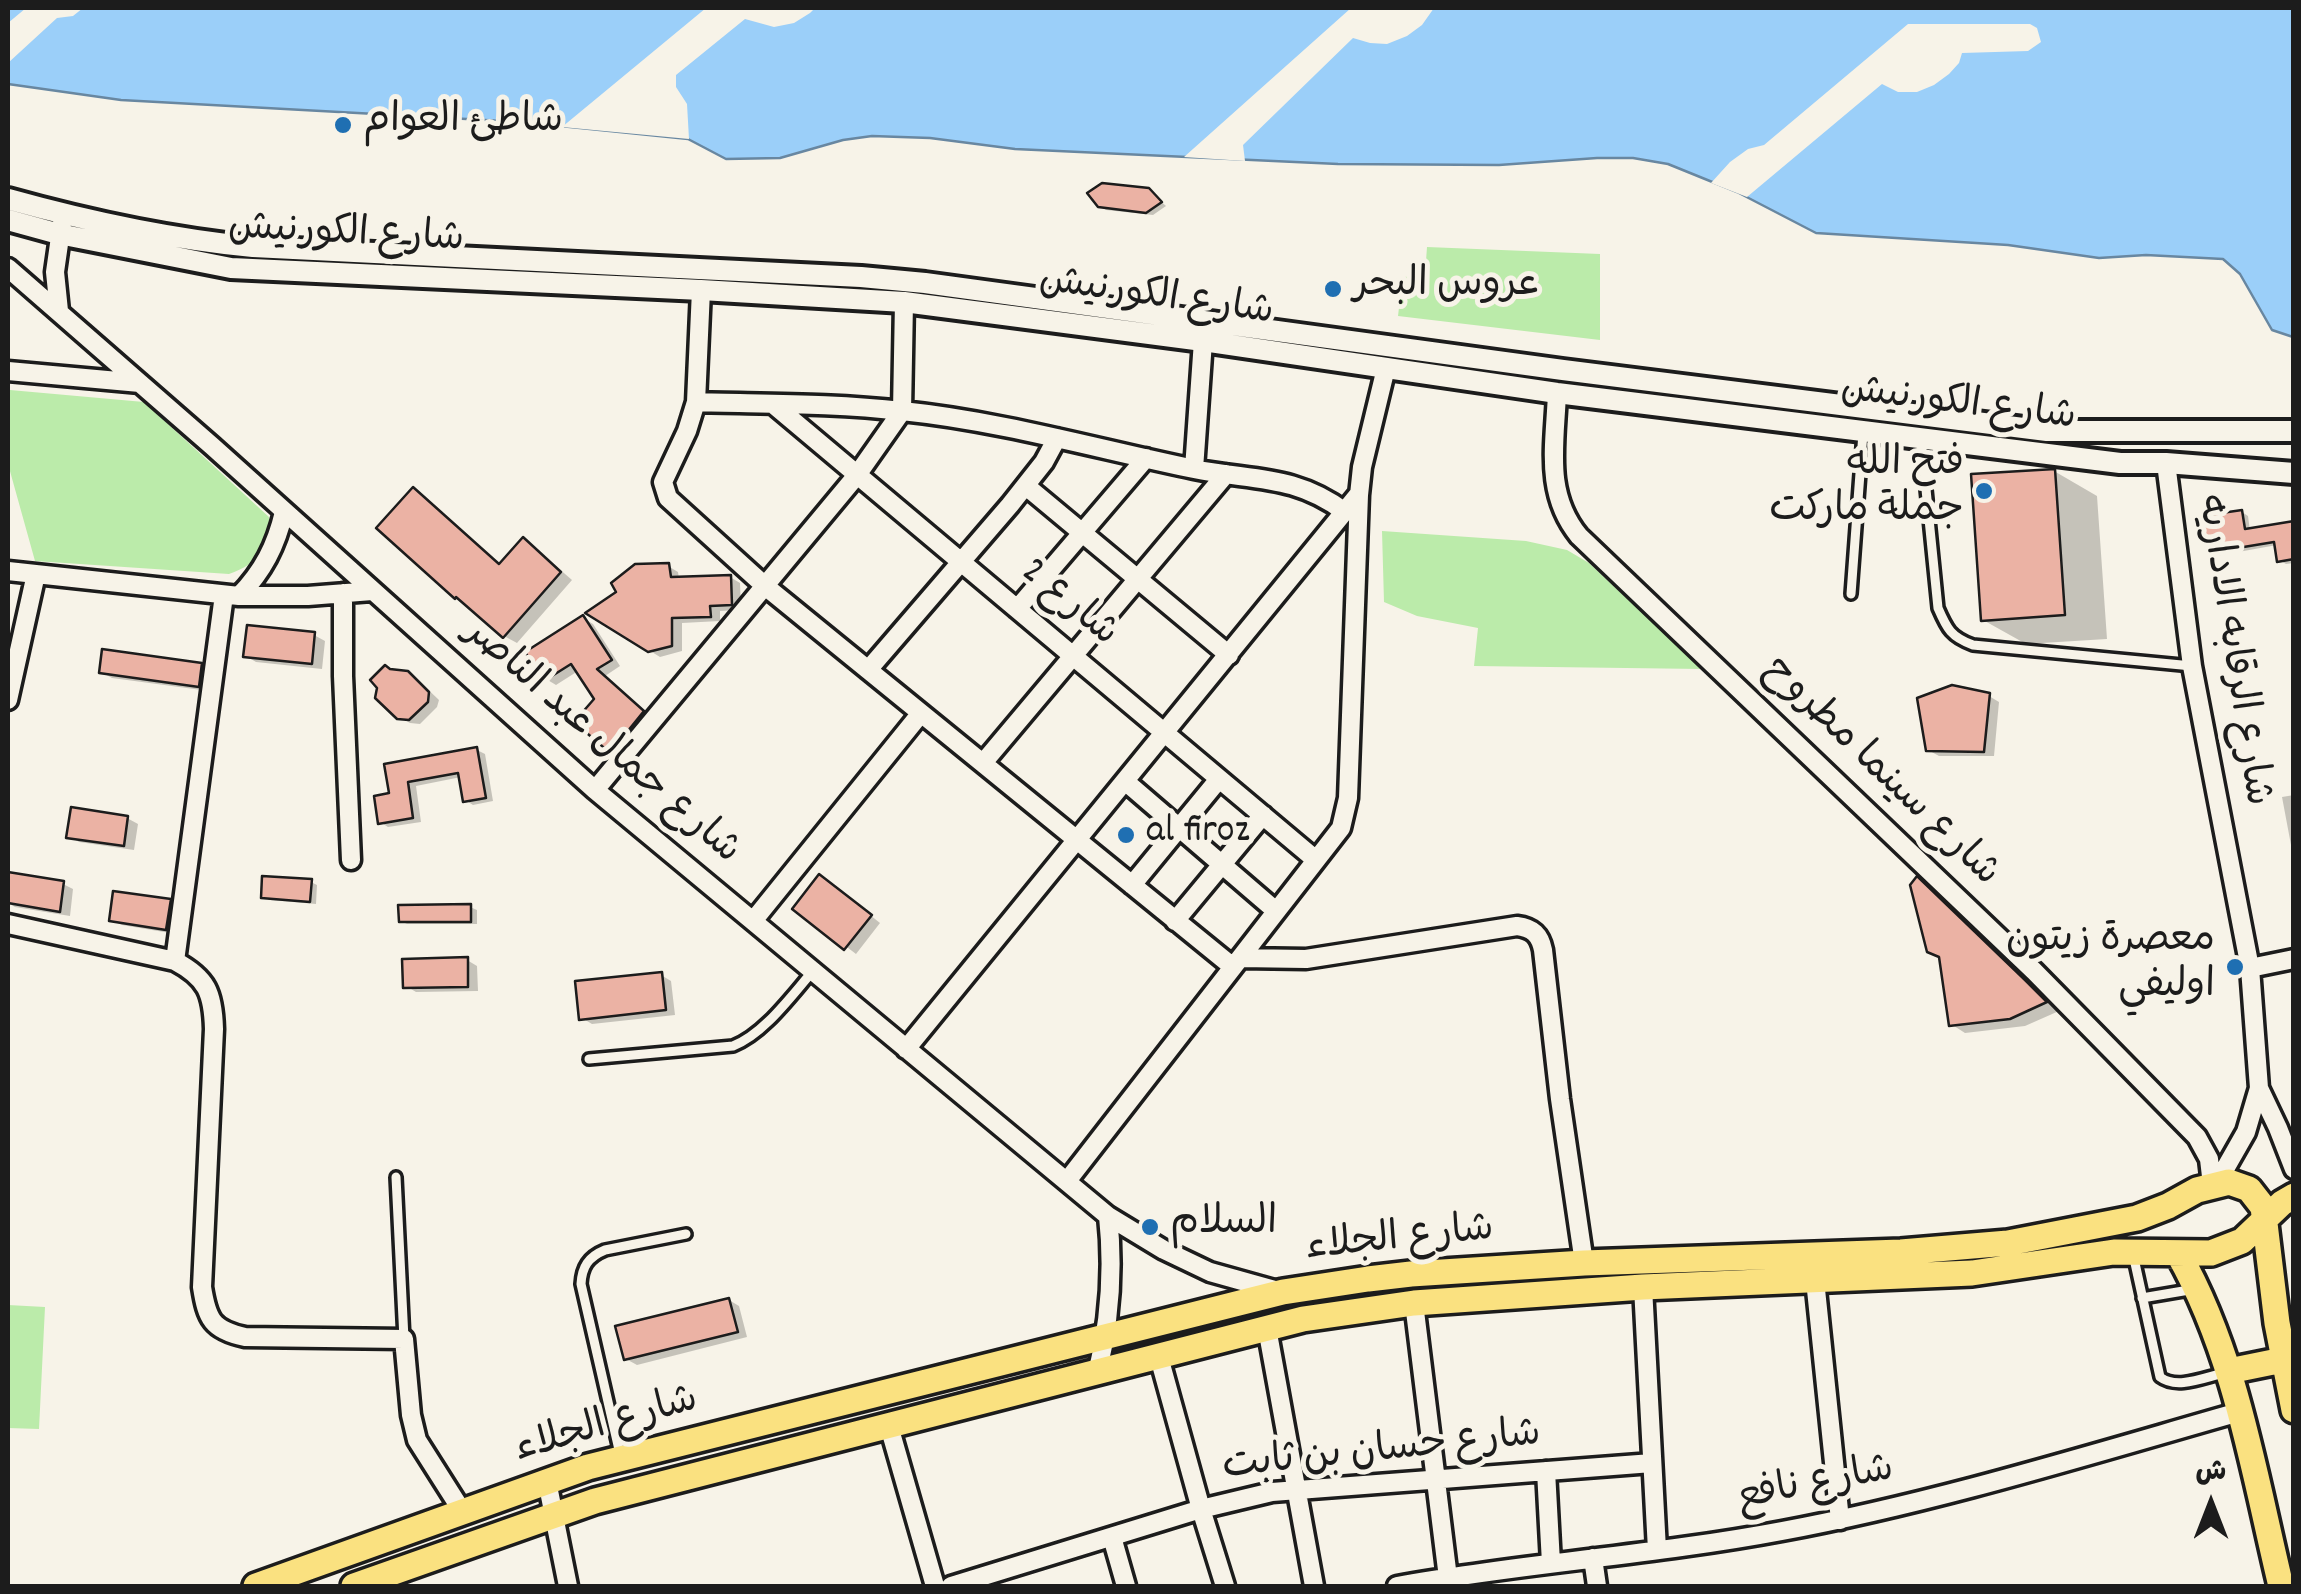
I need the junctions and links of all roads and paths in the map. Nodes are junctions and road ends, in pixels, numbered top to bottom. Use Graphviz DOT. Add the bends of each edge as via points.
graph roads {
  1 [pos="8,199"];
  2 [pos="8,220"];
  3 [pos="62,225"];
  4 [pos="8,268"];
  5 [pos="701,290"];
  6 [pos="904,302"];
  7 [pos="59,311"];
  8 [pos="1203,341"];
  9 [pos="1386,368"];
  10 [pos="8,371"];
  11 [pos="140,383"];
  12 [pos="1557,393"];
  13 [pos="696,402"];
  14 [pos="773,404"];
  15 [pos="902,410"];
  16 [pos="1863,430"];
  17 [pos="2294,431"];
  18 [pos="1921,437"];
  19 [pos="1057,438"];
  20 [pos="1146,458"];
  21 [pos="2166,463"];
  22 [pos="1194,469"];
  23 [pos="2294,473"];
  24 [pos="1226,474"];
  25 [pos="856,475"];
  26 [pos="1026,486"];
  27 [pos="1359,495"];
  28 [pos="284,512"];
  29 [pos="1345,512"];
  30 [pos="1082,533"];
  31 [pos="960,562"];
  32 [pos="8,571"];
  33 [pos="36,574"];
  34 [pos="1138,580"];
  35 [pos="765,586"];
  36 [pos="372,590"];
  37 [pos="342,593"];
  38 [pos="1851,594"];
  39 [pos="231,596"];
  40 [pos="1016,609"];
  41 [pos="1073,656"];
  42 [pos="1228,656"];
  43 [pos="2192,666"];
  44 [pos="868,670"];
  45 [pos="8,700"];
  46 [pos="921,713"];
  47 [pos="1165,733"];
  48 [pos="983,764"];
  49 [pos="1219,778"];
  50 [pos="1126,782"];
  51 [pos="595,790"];
  52 [pos="1262,815"];
  53 [pos="1179,827"];
  54 [pos="1078,841"];
  55 [pos="351,860"];
  56 [pos="1316,860"];
  57 [pos="1222,864"];
  58 [pos="1132,885"];
  59 [pos="1276,911"];
  60 [pos="1176,920"];
  61 [pos="753,921"];
  62 [pos="8,924"];
  63 [pos="2294,959"];
  64 [pos="174,961"];
  65 [pos="1236,963"];
  66 [pos="2250,968"];
  67 [pos="813,972"];
  68 [pos="906,1048"];
  69 [pos="590,1059"];
  70 [pos="2258,1088"];
  71 [pos="2294,1169"];
  72 [pos="396,1177"];
  73 [pos="1067,1182"];
  74 [pos="2214,1184"];
  75 [pos="2294,1196"];
  76 [pos="1108,1216"];
  77 [pos="2266,1218"];
  78 [pos="686,1234"];
  79 [pos="2132,1251"];
  80 [pos="2178,1253"];
  81 [pos="1584,1263"];
  82 [pos="1815,1280"];
  83 [pos="1643,1287"];
  84 [pos="2197,1288"];
  85 [pos="1283,1292"];
  86 [pos="2142,1298"];
  87 [pos="1414,1304"];
  88 [pos="1267,1328"];
  89 [pos="1106,1336"];
  90 [pos="404,1339"];
  91 [pos="1159,1356"];
  92 [pos="2284,1360"];
  93 [pos="2229,1372"];
  94 [pos="1096,1374"];
  95 [pos="2294,1410"];
  96 [pos="2240,1412"];
  97 [pos="889,1426"];
  98 [pos="621,1458"];
  99 [pos="1652,1463"];
  100 [pos="1546,1471"];
  101 [pos="1436,1480"];
  102 [pos="547,1482"];
  103 [pos="1296,1489"];
  104 [pos="1200,1509"];
  105 [pos="462,1512"];
  106 [pos="554,1515"];
  107 [pos="1840,1520"];
  108 [pos="1112,1537"];
  109 [pos="1657,1550"];
  110 [pos="1592,1558"];
  111 [pos="1551,1563"];
  112 [pos="1448,1582"];
  113 [pos="256,1586"];
  114 [pos="354,1586"];
  115 [pos="568,1586"];
  116 [pos="935,1586"];
  117 [pos="956,1586"];
  118 [pos="1126,1586"];
  119 [pos="1225,1586"];
  120 [pos="1314,1586"];
  121 [pos="1397,1586"];
  122 [pos="1597,1586"];
  123 [pos="2280,1586"];
  1 -- 3 [label="street, شارع الكورنيش"];
  2 -- 3 [label="street, شارع الكورنيش"];
  3 -- 5 [label="street, شارع الكورنيش" via="243,269"];
  3 -- 7 [label="street" via="55,272"];
  3 -- 17 [label="street, شارع الكورنيش" via="253,247 925,283 2047,431"];
  4 -- 7 [label="street, شارع جمال عبد الناصر"];
  5 -- 6 [label="street, شارع الكورنيش"];
  5 -- 13 [label="street"];
  6 -- 8 [label="street, شارع الكورنيش"];
  6 -- 15 [label="street"];
  7 -- 11 [label="street, شارع جمال عبد الناصر"];
  8 -- 9 [label="street, شارع الكورنيش"];
  8 -- 22 [label="street"];
  9 -- 12 [label="street, شارع الكورنيش"];
  9 -- 27 [label="street"];
  10 -- 11 [label="street"];
  11 -- 28 [label="street, شارع جمال عبد الناصر"];
  12 -- 16 [label="street, شارع الكورنيش"];
  12 -- 74 [label="street, شارع سينما مطروح" via="1556,492 1579,536 2034,970 2184,1123 2206,1151"];
  13 -- 14 [label="street"];
  13 -- 35 [label="street" via="664,491"];
  14 -- 15 [label="street"];
  14 -- 25 [label="street, شارع 2"];
  15 -- 19 [label="street"];
  15 -- 25 [label="street"];
  16 -- 18 [label="street, شارع الكورنيش"];
  16 -- 38 [label="lane"];
  18 -- 21 [label="street, شارع الكورنيش"];
  18 -- 43 [label="lane" via="1938,608 1956,639 1973,646"];
  19 -- 20 [label="street"];
  19 -- 26 [label="street"];
  20 -- 22 [label="street"];
  20 -- 30 [label="street"];
  21 -- 23 [label="street, شارع الكورنيش"];
  21 -- 43 [label="street, شارع الرقابه الاداريه"];
  22 -- 24 [label="street"];
  24 -- 29 [label="street" via="1290,484"];
  24 -- 34 [label="street"];
  25 -- 31 [label="street, شارع 2"];
  25 -- 35 [label="street"];
  26 -- 30 [label="street"];
  26 -- 31 [label="street"];
  27 -- 29 [label="street"];
  27 -- 56 [label="street" via="1348,798 1341,828"];
  28 -- 36 [label="street, شارع جمال عبد الناصر"];
  28 -- 39 [label="street" via="269,558"];
  29 -- 42 [label="street"];
  30 -- 34 [label="street"];
  30 -- 40 [label="street"];
  31 -- 40 [label="street, شارع 2"];
  31 -- 44 [label="street"];
  32 -- 33 [label="street"];
  33 -- 39 [label="street"];
  33 -- 45 [label="street"];
  34 -- 41 [label="street"];
  34 -- 42 [label="street"];
  35 -- 44 [label="street"];
  35 -- 51 [label="street"];
  36 -- 37 [label="street"];
  36 -- 51 [label="street, شارع جمال عبد الناصر"];
  37 -- 39 [label="street"];
  37 -- 55 [label="street"];
  39 -- 64 [label="street"];
  40 -- 41 [label="street, شارع 2"];
  41 -- 47 [label="street, شارع 2"];
  41 -- 48 [label="street"];
  42 -- 47 [label="street"];
  43 -- 66 [label="street, شارع الرقابه الاداريه"];
  44 -- 46 [label="street"];
  46 -- 48 [label="street"];
  46 -- 61 [label="street"];
  47 -- 49 [label="street, شارع 2"];
  47 -- 50 [label="street"];
  48 -- 54 [label="street"];
  49 -- 52 [label="street, شارع 2"];
  49 -- 53 [label="street"];
  50 -- 53 [label="street"];
  50 -- 54 [label="street"];
  51 -- 61 [label="street, شارع جمال عبد الناصر"];
  52 -- 56 [label="street, شارع 2"];
  52 -- 57 [label="street"];
  53 -- 57 [label="street"];
  53 -- 58 [label="street"];
  54 -- 58 [label="street"];
  54 -- 68 [label="street"];
  56 -- 59 [label="street"];
  57 -- 59 [label="street"];
  57 -- 60 [label="street"];
  58 -- 60 [label="street"];
  59 -- 65 [label="street"];
  60 -- 65 [label="street"];
  61 -- 67 [label="street, شارع جمال عبد الناصر"];
  62 -- 64 [label="street"];
  63 -- 66 [label="street"];
  64 -- 90 [label="street" via="203,981 213,1010 202,1287 210,1318 229,1334 245,1336"];
  65 -- 73 [label="street"];
  65 -- 81 [label="street" via="1517,926 1534,932 1543,950"];
  66 -- 70 [label="street, شارع الرقابه الاداريه"];
  67 -- 68 [label="street, شارع جمال عبد الناصر"];
  67 -- 69 [label="lane" via="742,1043"];
  68 -- 73 [label="street, شارع جمال عبد الناصر"];
  70 -- 71 [label="street"];
  70 -- 74 [label="street" via="2240,1146"];
  72 -- 90 [label="lane"];
  73 -- 76 [label="street, شارع جمال عبد الناصر"];
  74 -- 77 [label="main road" via="2250,1188"];
  74 -- 81 [label="main road, شارع الجلاء" via="2137,1218 2008,1243"];
  75 -- 77 [label="main road, شارع الجلاء"];
  76 -- 85 [label="street, شارع جمال عبد الناصر" via="1210,1272"];
  76 -- 89 [label="street"];
  77 -- 80 [label="main road, شارع الجلاء" via="2227,1248"];
  77 -- 92 [label="main road"];
  78 -- 98 [label="lane" via="605,1250 582,1273"];
  79 -- 80 [label="main road, شارع الجلاء"];
  79 -- 82 [label="main road, شارع الجلاء" via="1972,1273"];
  79 -- 86 [label="lane"];
  80 -- 84 [label="main road"];
  81 -- 85 [label="main road, شارع الجلاء" via="1411,1274"];
  82 -- 83 [label="main road, شارع الجلاء"];
  82 -- 107 [label="street"];
  83 -- 87 [label="main road, شارع الجلاء"];
  83 -- 99 [label="street"];
  84 -- 86 [label="lane"];
  84 -- 93 [label="main road"];
  85 -- 89 [label="main road, شارع الجلاء"];
  86 -- 93 [label="lane" via="2164,1382"];
  87 -- 88 [label="main road, شارع الجلاء"];
  87 -- 101 [label="street"];
  88 -- 91 [label="main road, شارع الجلاء"];
  88 -- 103 [label="street"];
  89 -- 94 [label="street"];
  89 -- 98 [label="main road, شارع الجلاء"];
  90 -- 105 [label="street" via="413,1429"];
  91 -- 94 [label="main road, شارع الجلاء"];
  91 -- 104 [label="street"];
  92 -- 93 [label="main road"];
  92 -- 95 [label="main road"];
  93 -- 96 [label="main road"];
  94 -- 97 [label="main road, شارع الجلاء"];
  96 -- 107 [label="street, شارع نافع"];
  96 -- 123 [label="main road"];
  97 -- 106 [label="main road, شارع الجلاء"];
  97 -- 116 [label="street"];
  98 -- 102 [label="main road, شارع الجلاء"];
  99 -- 100 [label="street, شارع حسان بن ثابت"];
  99 -- 109 [label="street"];
  100 -- 101 [label="street, شارع حسان بن ثابت"];
  100 -- 111 [label="street"];
  101 -- 103 [label="street, شارع حسان بن ثابت"];
  101 -- 112 [label="street"];
  102 -- 105 [label="main road, شارع الجلاء"];
  102 -- 106 [label="street"];
  103 -- 104 [label="street, شارع حسان بن ثابت"];
  103 -- 120 [label="street"];
  104 -- 108 [label="street, شارع حسان بن ثابت"];
  104 -- 119 [label="street"];
  105 -- 113 [label="main road, شارع الجلاء"];
  106 -- 114 [label="main road, شارع الجلاء"];
  106 -- 115 [label="street"];
  107 -- 109 [label="street, شارع نافع"];
  108 -- 117 [label="street, شارع حسان بن ثابت"];
  108 -- 118 [label="street"];
  109 -- 110 [label="street, شارع نافع"];
  110 -- 111 [label="street, شارع نافع"];
  110 -- 122 [label="street"];
  111 -- 112 [label="street, شارع نافع"];
  112 -- 121 [label="street, شارع نافع"];
}
